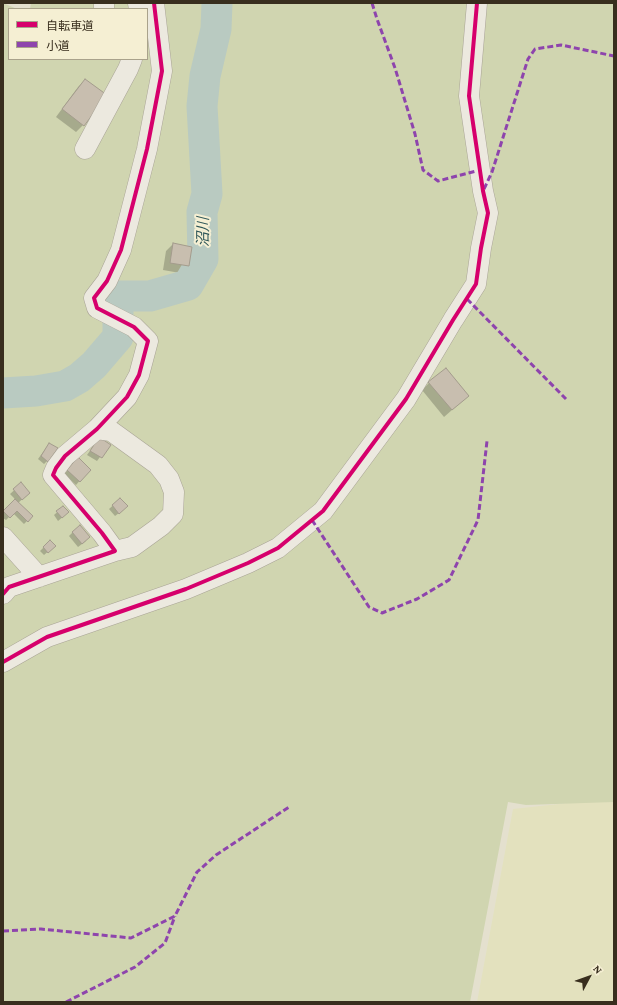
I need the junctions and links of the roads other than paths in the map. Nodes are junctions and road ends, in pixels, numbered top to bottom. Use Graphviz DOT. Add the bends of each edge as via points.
graph roads {
  1 [pos="154,3"];
  2 [pos="477,3"];
  3 [pos="132,60"];
  4 [pos="86,149"];
  5 [pos="97,429"];
  6 [pos="6,547"];
  7 [pos="115,551"];
  8 [pos="39,577"];
  9 [pos="3,594"];
  10 [pos="3,662"];
  1 -- 5 [label="street" via="162,71 147,149 121,250 107,281 94,298 96,308 134,327 148,341 139,375 127,397"];
  2 -- 10 [label="street" via="469,96 488,213 476,284 401,405 323,511 278,548 186,589 46,637"];
  3 -- 4 [label="street"];
  5 -- 7 [label="street" via="65,456 53,475"];
  5 -- 7 [label="street" via="111,431 158,465 169,479 174,492 173,514 132,547"];
  6 -- 8 [label="street"];
  7 -- 8 [label="street"];
  8 -- 9 [label="street" via="9,587"];
}
